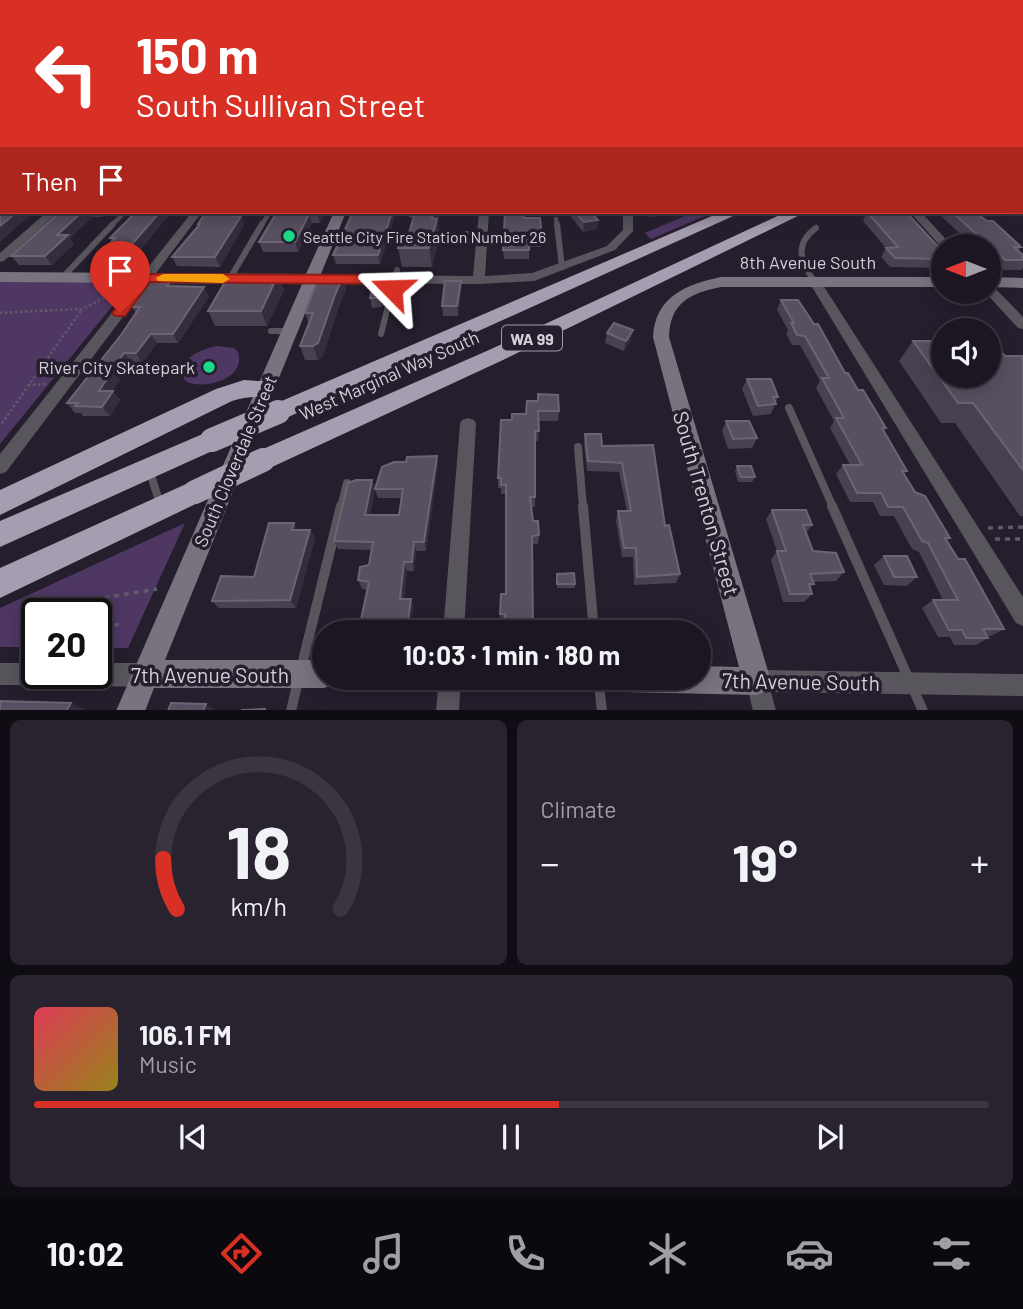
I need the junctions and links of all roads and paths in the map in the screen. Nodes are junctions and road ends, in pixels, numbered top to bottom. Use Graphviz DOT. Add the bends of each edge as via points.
graph roads {
  1 [pos="51,214"];
  2 [pos="123,214"];
  3 [pos="195,214"];
  4 [pos="269,214"];
  5 [pos="339,214"];
  6 [pos="484,214"];
  7 [pos="628,214"];
  8 [pos="729,214"];
  9 [pos="794,214"];
  10 [pos="917,214"];
  11 [pos="556,219"];
  12 [pos="816,228"];
  13 [pos="467,234"];
  14 [pos="482,234"];
  15 [pos="936,234"];
  16 [pos="0,259"];
  17 [pos="562,267"];
  18 [pos="396,275"];
  19 [pos="0,277"];
  20 [pos="62,277"];
  21 [pos="146,278"];
  22 [pos="312,279"];
  23 [pos="479,280"];
  24 [pos="815,282"];
  25 [pos="931,282"];
  26 [pos="1001,282"];
  27 [pos="1023,282"];
  28 [pos="227,283"];
  29 [pos="121,289"];
  30 [pos="676,298"];
  31 [pos="1001,302"];
  32 [pos="80,310"];
  33 [pos="0,313"];
  34 [pos="1023,325"];
  35 [pos="382,334"];
  36 [pos="47,384"];
  37 [pos="29,385"];
  38 [pos="265,388"];
  39 [pos="789,408"];
  40 [pos="468,424"];
  41 [pos="0,426"];
  42 [pos="578,447"];
  43 [pos="0,467"];
  44 [pos="149,468"];
  45 [pos="347,483"];
  46 [pos="0,503"];
  47 [pos="161,508"];
  48 [pos="1023,527"];
  49 [pos="987,528"];
  50 [pos="0,534"];
  51 [pos="995,539"];
  52 [pos="1023,539"];
  53 [pos="0,583"];
  54 [pos="158,589"];
  55 [pos="103,598"];
  56 [pos="1023,616"];
  57 [pos="322,620"];
  58 [pos="454,620"];
  59 [pos="593,620"];
  60 [pos="121,624"];
  61 [pos="112,626"];
  62 [pos="0,674"];
  63 [pos="21,674"];
  64 [pos="112,674"];
  65 [pos="146,674"];
  66 [pos="312,674"];
  67 [pos="711,680"];
  68 [pos="757,681"];
  69 [pos="911,683"];
  70 [pos="1023,685"];
  71 [pos="449,690"];
  72 [pos="600,690"];
  73 [pos="130,710"];
  74 [pos="290,710"];
  75 [pos="447,710"];
  76 [pos="602,710"];
  77 [pos="765,710"];
  78 [pos="923,710"];
  1 -- 16 [label="street"];
  2 -- 20 [label="lane"];
  3 -- 21 [label="street"];
  4 -- 28 [label="lane"];
  5 -- 22 [label="street, South Cloverdale Street"];
  6 -- 14 [label="street"];
  7 -- 17 [label="street" via="630,225 624,237 611,248"];
  8 -- 44 [label="highway, West Marginal Way South / WA 99, bridge"];
  9 -- 47 [label="highway, West Marginal Way South / WA 99, bridge"];
  10 -- 15 [label="street"];
  11 -- 17 [label="lane"];
  12 -- 24 [label="lane" via="799,249"];
  13 -- 14 [label="lane"];
  14 -- 23 [label="street"];
  17 -- 23 [label="street" via="534,277"];
  18 -- 22 [label="street"];
  18 -- 23 [label="street"];
  18 -- 35 [label="lane"];
  19 -- 20 [label="street"];
  20 -- 21 [label="street"];
  21 -- 28 [label="street"];
  21 -- 43 [label="street"];
  22 -- 28 [label="street"];
  22 -- 38 [label="street, South Cloverdale Street" via="280,331"];
  24 -- 25 [label="street, 8th Avenue South"];
  24 -- 30 [label="street, 8th Avenue South" via="721,282 697,286"];
  24 -- 56 [label="street"];
  26 -- 27 [label="street"];
  29 -- 32 [label="path"];
  30 -- 68 [label="street, South Trenton Street" via="662,319 661,337"];
  31 -- 34 [label="street"];
  32 -- 33 [label="path"];
  32 -- 37 [label="path"];
  36 -- 37 [label="path"];
  37 -- 41 [label="path"];
  38 -- 46 [label="highway" via="244,388 224,395"];
  38 -- 65 [label="street, South Cloverdale Street"];
  39 -- 69 [label="lane"];
  40 -- 58 [label="street"];
  42 -- 59 [label="lane"];
  44 -- 47 [label="lane"];
  44 -- 50 [label="highway, West Marginal Way South / WA 99"];
  45 -- 57 [label="lane"];
  47 -- 53 [label="highway, West Marginal Way South / WA 99"];
  48 -- 49 [label="path"];
  51 -- 52 [label="path"];
  54 -- 55 [label="path"];
  60 -- 61 [label="path"];
  62 -- 63 [label="street"];
  64 -- 65 [label="street, 7th Avenue South"];
  65 -- 66 [label="street, 7th Avenue South"];
  65 -- 73 [label="street, South Cloverdale Street"];
  66 -- 74 [label="lane"];
  67 -- 68 [label="street, 7th Avenue South"];
  68 -- 69 [label="street, 7th Avenue South"];
  68 -- 77 [label="street, South Trenton Street"];
  69 -- 70 [label="street, 7th Avenue South"];
  69 -- 78 [label="lane"];
  71 -- 75 [label="street"];
  72 -- 76 [label="lane"];
}
